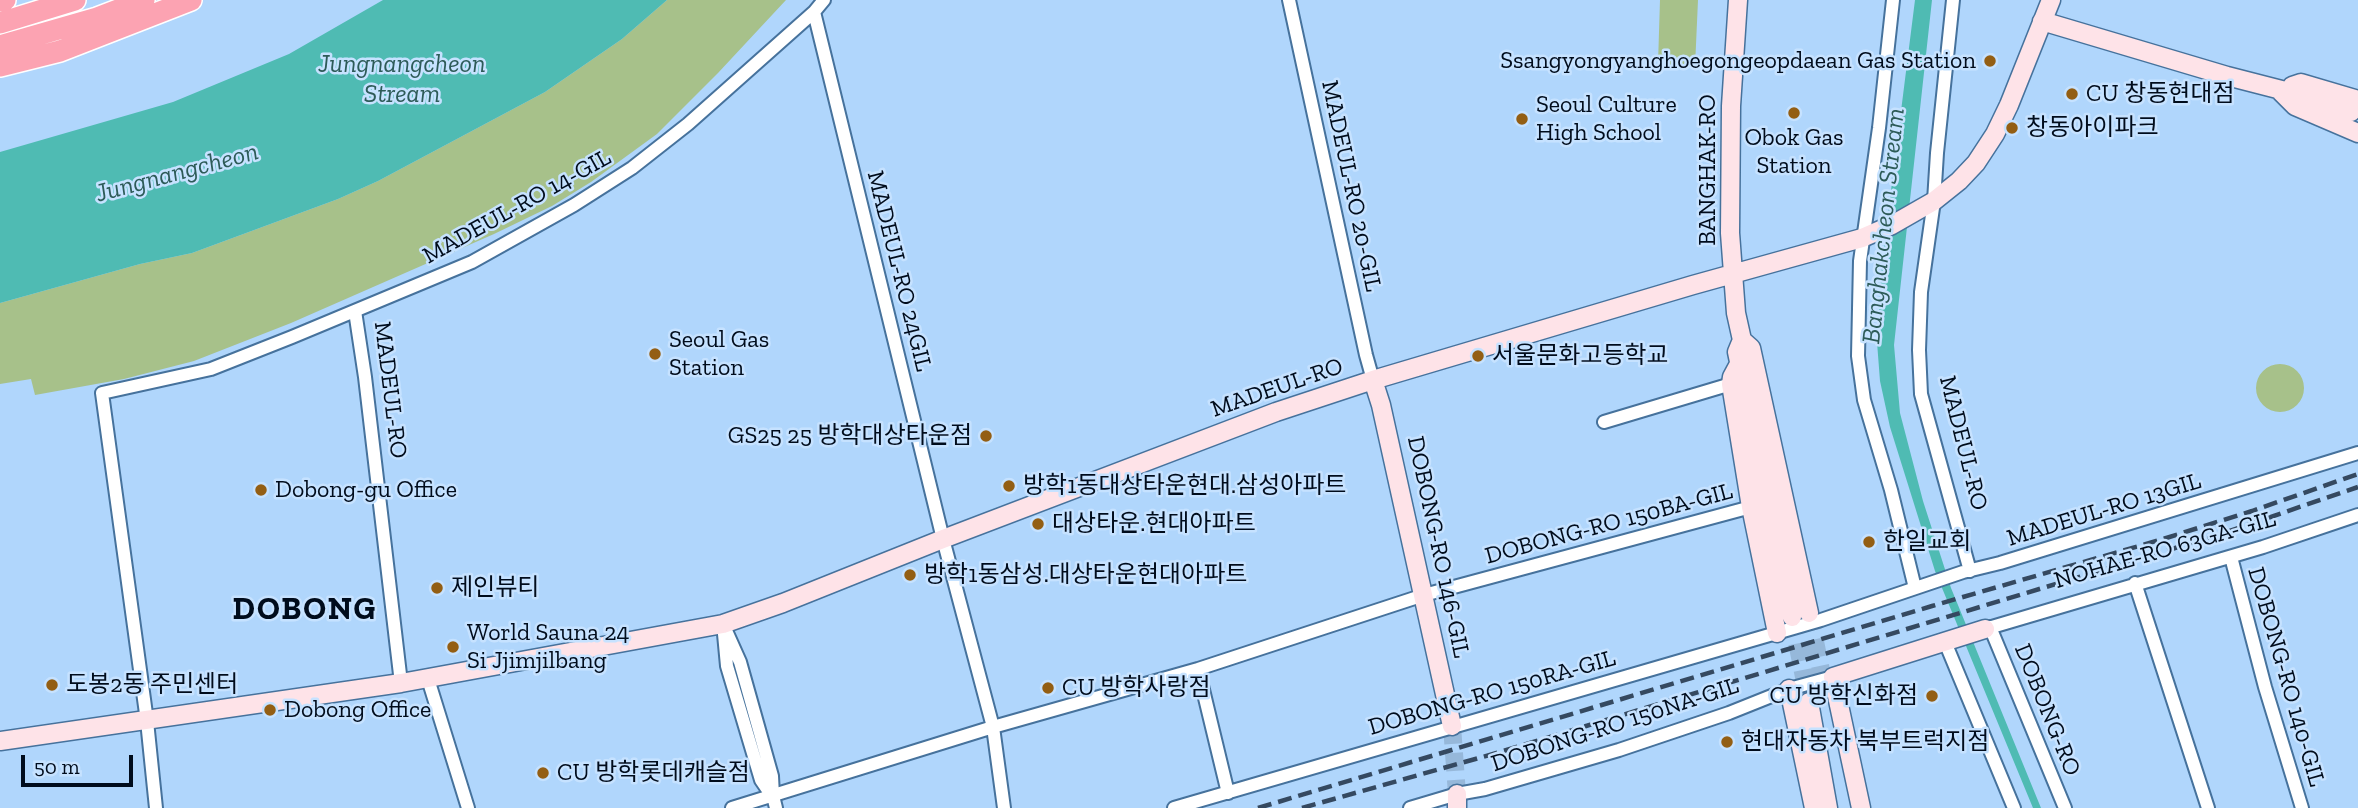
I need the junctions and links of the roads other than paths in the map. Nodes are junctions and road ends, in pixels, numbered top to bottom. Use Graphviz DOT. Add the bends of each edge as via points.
graph roads {
  1 [pos="75,0"];
  2 [pos="144,0"];
  3 [pos="191,0"];
  4 [pos="824,0"];
  5 [pos="1289,0"];
  6 [pos="1738,0"];
  7 [pos="1893,0"];
  8 [pos="1953,0"];
  9 [pos="2051,0"];
  10 [pos="814,12"];
  11 [pos="2042,21"];
  12 [pos="0,23"];
  13 [pos="0,46"];
  14 [pos="0,66"];
  15 [pos="2278,90"];
  16 [pos="2355,106"];
  17 [pos="2358,133"];
  18 [pos="1930,204"];
  19 [pos="1862,238"];
  20 [pos="1733,274"];
  21 [pos="355,311"];
  22 [pos="1747,366"];
  23 [pos="1373,380"];
  24 [pos="1731,384"];
  25 [pos="1604,422"];
  26 [pos="2358,453"];
  27 [pos="1751,507"];
  28 [pos="2358,515"];
  29 [pos="943,540"];
  30 [pos="2231,557"];
  31 [pos="1966,571"];
  32 [pos="2135,583"];
  33 [pos="1915,588"];
  34 [pos="1424,596"];
  35 [pos="1807,616"];
  36 [pos="723,624"];
  37 [pos="1988,628"];
  38 [pos="1777,633"];
  39 [pos="1949,641"];
  40 [pos="1198,669"];
  41 [pos="1833,677"];
  42 [pos="428,678"];
  43 [pos="401,683"];
  44 [pos="1789,689"];
  45 [pos="1827,698"];
  46 [pos="1809,702"];
  47 [pos="147,721"];
  48 [pos="1452,726"];
  49 [pos="993,727"];
  50 [pos="0,741"];
  51 [pos="1228,793"];
  52 [pos="1457,801"];
  53 [pos="774,802"];
  54 [pos="156,808"];
  55 [pos="468,808"];
  56 [pos="732,808"];
  57 [pos="1004,808"];
  58 [pos="1174,808"];
  59 [pos="1410,808"];
  60 [pos="1814,808"];
  61 [pos="1829,808"];
  62 [pos="1849,808"];
  63 [pos="1861,808"];
  64 [pos="2014,808"];
  65 [pos="2065,808"];
  66 [pos="2208,808"];
  67 [pos="2302,808"];
  1 -- 12 [label="highway"];
  2 -- 13 [label="highway"];
  3 -- 14 [label="highway" via="60,51"];
  4 -- 10 [label="street, MADEUL-RO 14-GIL"];
  5 -- 23 [label="street, MADEUL-RO 20-GIL"];
  6 -- 20 [label="street, BANGHAK-RO" via="1731,106"];
  7 -- 19 [label="street"];
  8 -- 18 [label="street, MADEUL-RO"];
  9 -- 11 [label="street"];
  10 -- 21 [label="street, MADEUL-RO 14-GIL" via="632,168 472,261"];
  10 -- 29 [label="street, MADEUL-RO 24GIL"];
  11 -- 15 [label="street"];
  11 -- 18 [label="street" via="1995,134 1968,172"];
  15 -- 16 [label="street"];
  15 -- 17 [label="street" via="2295,106"];
  18 -- 19 [label="street, MADEUL-RO"];
  18 -- 31 [label="street, MADEUL-RO" via="1921,292 1922,394"];
  19 -- 20 [label="street, MADEUL-RO"];
  19 -- 33 [label="street" via="1858,356 1864,400"];
  20 -- 22 [label="street, BANGHAK-RO" via="1742,340 1737,352"];
  20 -- 23 [label="street, MADEUL-RO"];
  21 -- 43 [label="street, MADEUL-RO"];
  21 -- 47 [label="street, MADEUL-RO 14-GIL" via="211,369 103,393"];
  22 -- 24 [label="street" via="1732,377"];
  22 -- 35 [label="street, BANGHAK-RO"];
  22 -- 35 [label="street" via="1767,384 1775,411"];
  23 -- 29 [label="street, MADEUL-RO" via="1263,417"];
  23 -- 34 [label="street, DOBONG-RO 146-GIL"];
  24 -- 25 [label="street"];
  24 -- 27 [label="street"];
  26 -- 31 [label="street, MADEUL-RO 13GIL"];
  27 -- 34 [label="street, DOBONG-RO 150BA-GIL"];
  27 -- 38 [label="street"];
  28 -- 30 [label="street, NOHAE-RO 63GA-GIL"];
  29 -- 36 [label="street, MADEUL-RO"];
  29 -- 49 [label="street, MADEUL-RO 24GIL"];
  30 -- 32 [label="street, NOHAE-RO 63GA-GIL"];
  30 -- 67 [label="street, DOBONG-RO 140-GIL"];
  31 -- 33 [label="street, MADEUL-RO 13GIL"];
  32 -- 37 [label="street, NOHAE-RO 63GA-GIL"];
  32 -- 66 [label="street"];
  33 -- 35 [label="street, MADEUL-RO 13GIL"];
  34 -- 40 [label="street, DOBONG-RO 150BA-GIL"];
  34 -- 48 [label="street, DOBONG-RO 146-GIL"];
  35 -- 38 [label="street, DOBONG-RO 150RA-GIL"];
  36 -- 42 [label="street, MADEUL-RO"];
  36 -- 53 [label="street" via="740,662 772,776"];
  37 -- 39 [label="street"];
  37 -- 65 [label="street, DOBONG-RO"];
  38 -- 48 [label="street, DOBONG-RO 150RA-GIL"];
  39 -- 41 [label="street"];
  39 -- 64 [label="street"];
  40 -- 49 [label="street, DOBONG-RO 150BA-GIL"];
  40 -- 51 [label="street"];
  41 -- 44 [label="street, DOBONG-RO 150NA-GIL"];
  41 -- 63 [label="street"];
  42 -- 43 [label="street, MADEUL-RO"];
  42 -- 55 [label="street"];
  43 -- 47 [label="street, MADEUL-RO"];
  44 -- 52 [label="street, DOBONG-RO 150NA-GIL" via="1729,713"];
  44 -- 60 [label="street"];
  45 -- 62 [label="street"];
  46 -- 61 [label="street"];
  47 -- 50 [label="street, MADEUL-RO"];
  47 -- 54 [label="street"];
  48 -- 51 [label="street, DOBONG-RO 150RA-GIL"];
  49 -- 53 [label="street, DOBONG-RO 150BA-GIL"];
  49 -- 57 [label="street, MADEUL-RO 24GIL"];
  51 -- 58 [label="street, DOBONG-RO 150RA-GIL"];
  52 -- 59 [label="street, DOBONG-RO 150NA-GIL"];
  53 -- 56 [label="street, DOBONG-RO 150BA-GIL"];
}
